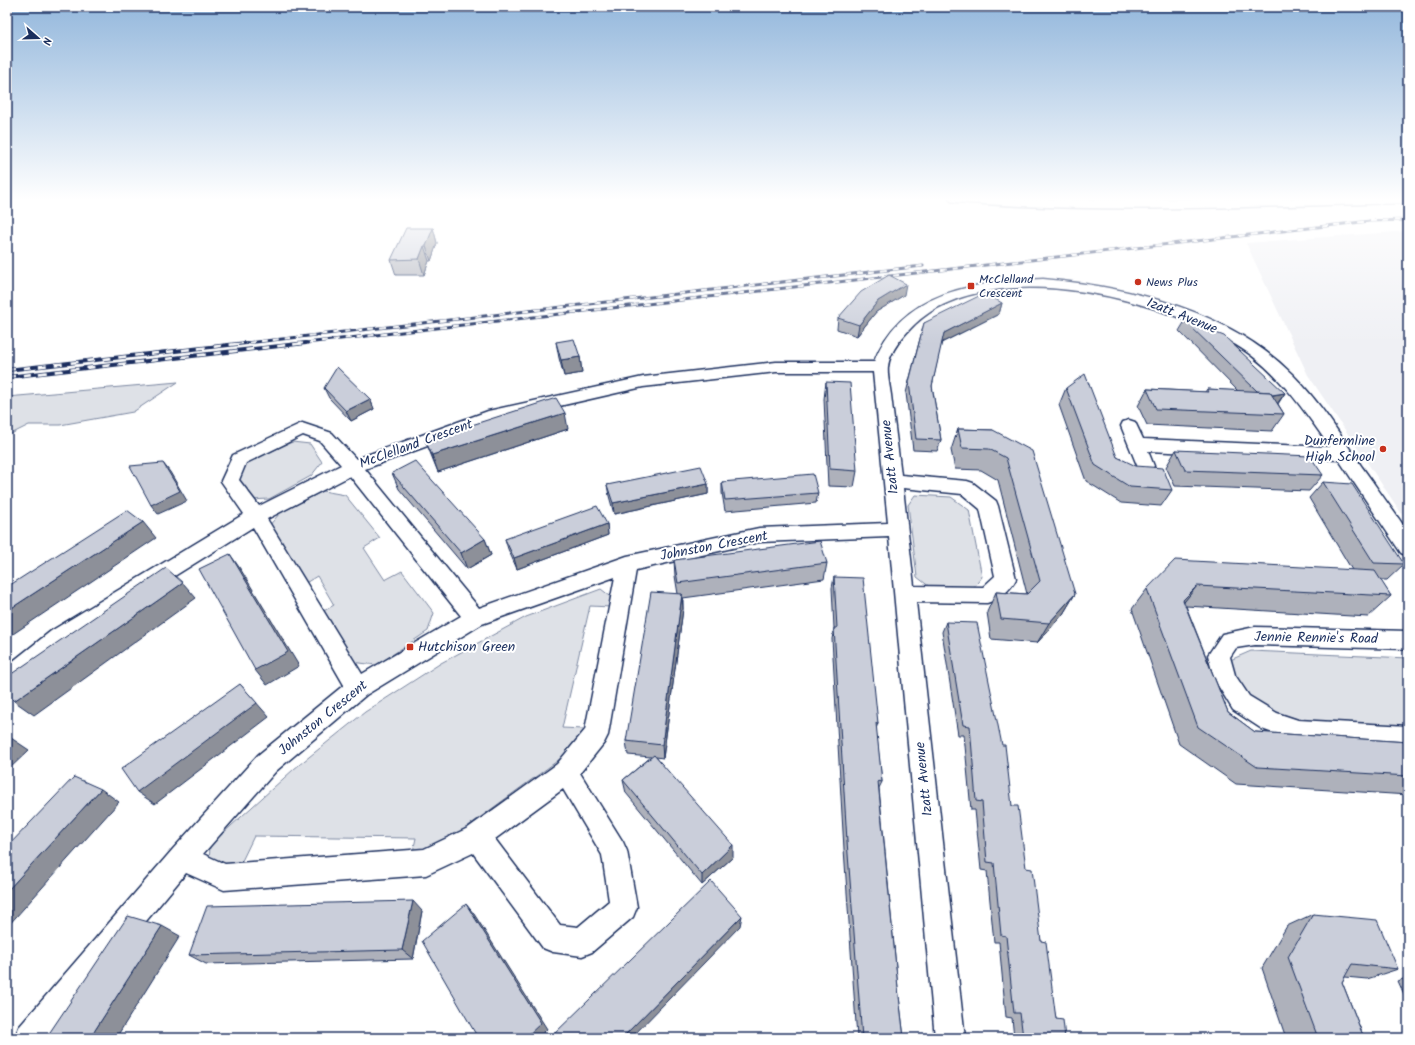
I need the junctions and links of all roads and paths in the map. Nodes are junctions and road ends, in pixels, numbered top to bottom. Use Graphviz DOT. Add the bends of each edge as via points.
graph roads {
  1 [pos="880,367"];
  2 [pos="1129,426"];
  3 [pos="1137,445"];
  4 [pos="1344,454"];
  5 [pos="1145,466"];
  6 [pos="353,467"];
  7 [pos="893,481"];
  8 [pos="256,516"];
  9 [pos="898,530"];
  10 [pos="1408,548"];
  11 [pos="627,564"];
  12 [pos="905,594"];
  13 [pos="475,618"];
  14 [pos="1408,640"];
  15 [pos="7,679"];
  16 [pos="358,688"];
  17 [pos="1408,737"];
  18 [pos="566,772"];
  19 [pos="477,837"];
  20 [pos="182,858"];
  21 [pos="30,1038"];
  22 [pos="950,1038"];
  1 -- 4 [label="street, Izatt Avenue" via="890,344 906,324 928,307 954,296 981,287 1011,283 1041,282 1105,290 1162,305 1232,337 1260,356 1286,377 1306,400"];
  1 -- 6 [label="street, McClelland Crescent" via="776,367 643,382 494,415"];
  1 -- 7 [label="street, Izatt Avenue"];
  2 -- 3 [label="street"];
  3 -- 4 [label="street"];
  3 -- 5 [label="street"];
  4 -- 10 [label="street"];
  6 -- 8 [label="street, McClelland Crescent"];
  6 -- 8 [label="street" via="326,437 302,429 239,459 230,481"];
  6 -- 13 [label="street"];
  7 -- 9 [label="street, Izatt Avenue"];
  7 -- 12 [label="street" via="967,488 973,492 989,506 1006,579 988,595"];
  8 -- 15 [label="street, McClelland Crescent" via="59,637"];
  8 -- 16 [label="street"];
  9 -- 11 [label="street, Johnston Crescent" via="759,535"];
  9 -- 12 [label="street, Izatt Avenue"];
  11 -- 13 [label="street, Johnston Crescent"];
  11 -- 18 [label="street" via="596,735"];
  12 -- 22 [label="street, Izatt Avenue"];
  13 -- 16 [label="street, Johnston Crescent"];
  14 -- 17 [label="street, Jennie Rennie's Road" via="1256,636 1230,640 1219,655 1225,679 1241,703 1270,721 1298,731"];
  16 -- 20 [label="street, Johnston Crescent" via="267,763"];
  18 -- 19 [label="street"];
  18 -- 19 [label="street" via="614,851 623,907 582,942 554,938"];
  19 -- 20 [label="street" via="426,862 224,877"];
  20 -- 21 [label="street, Johnston Crescent"];
}
